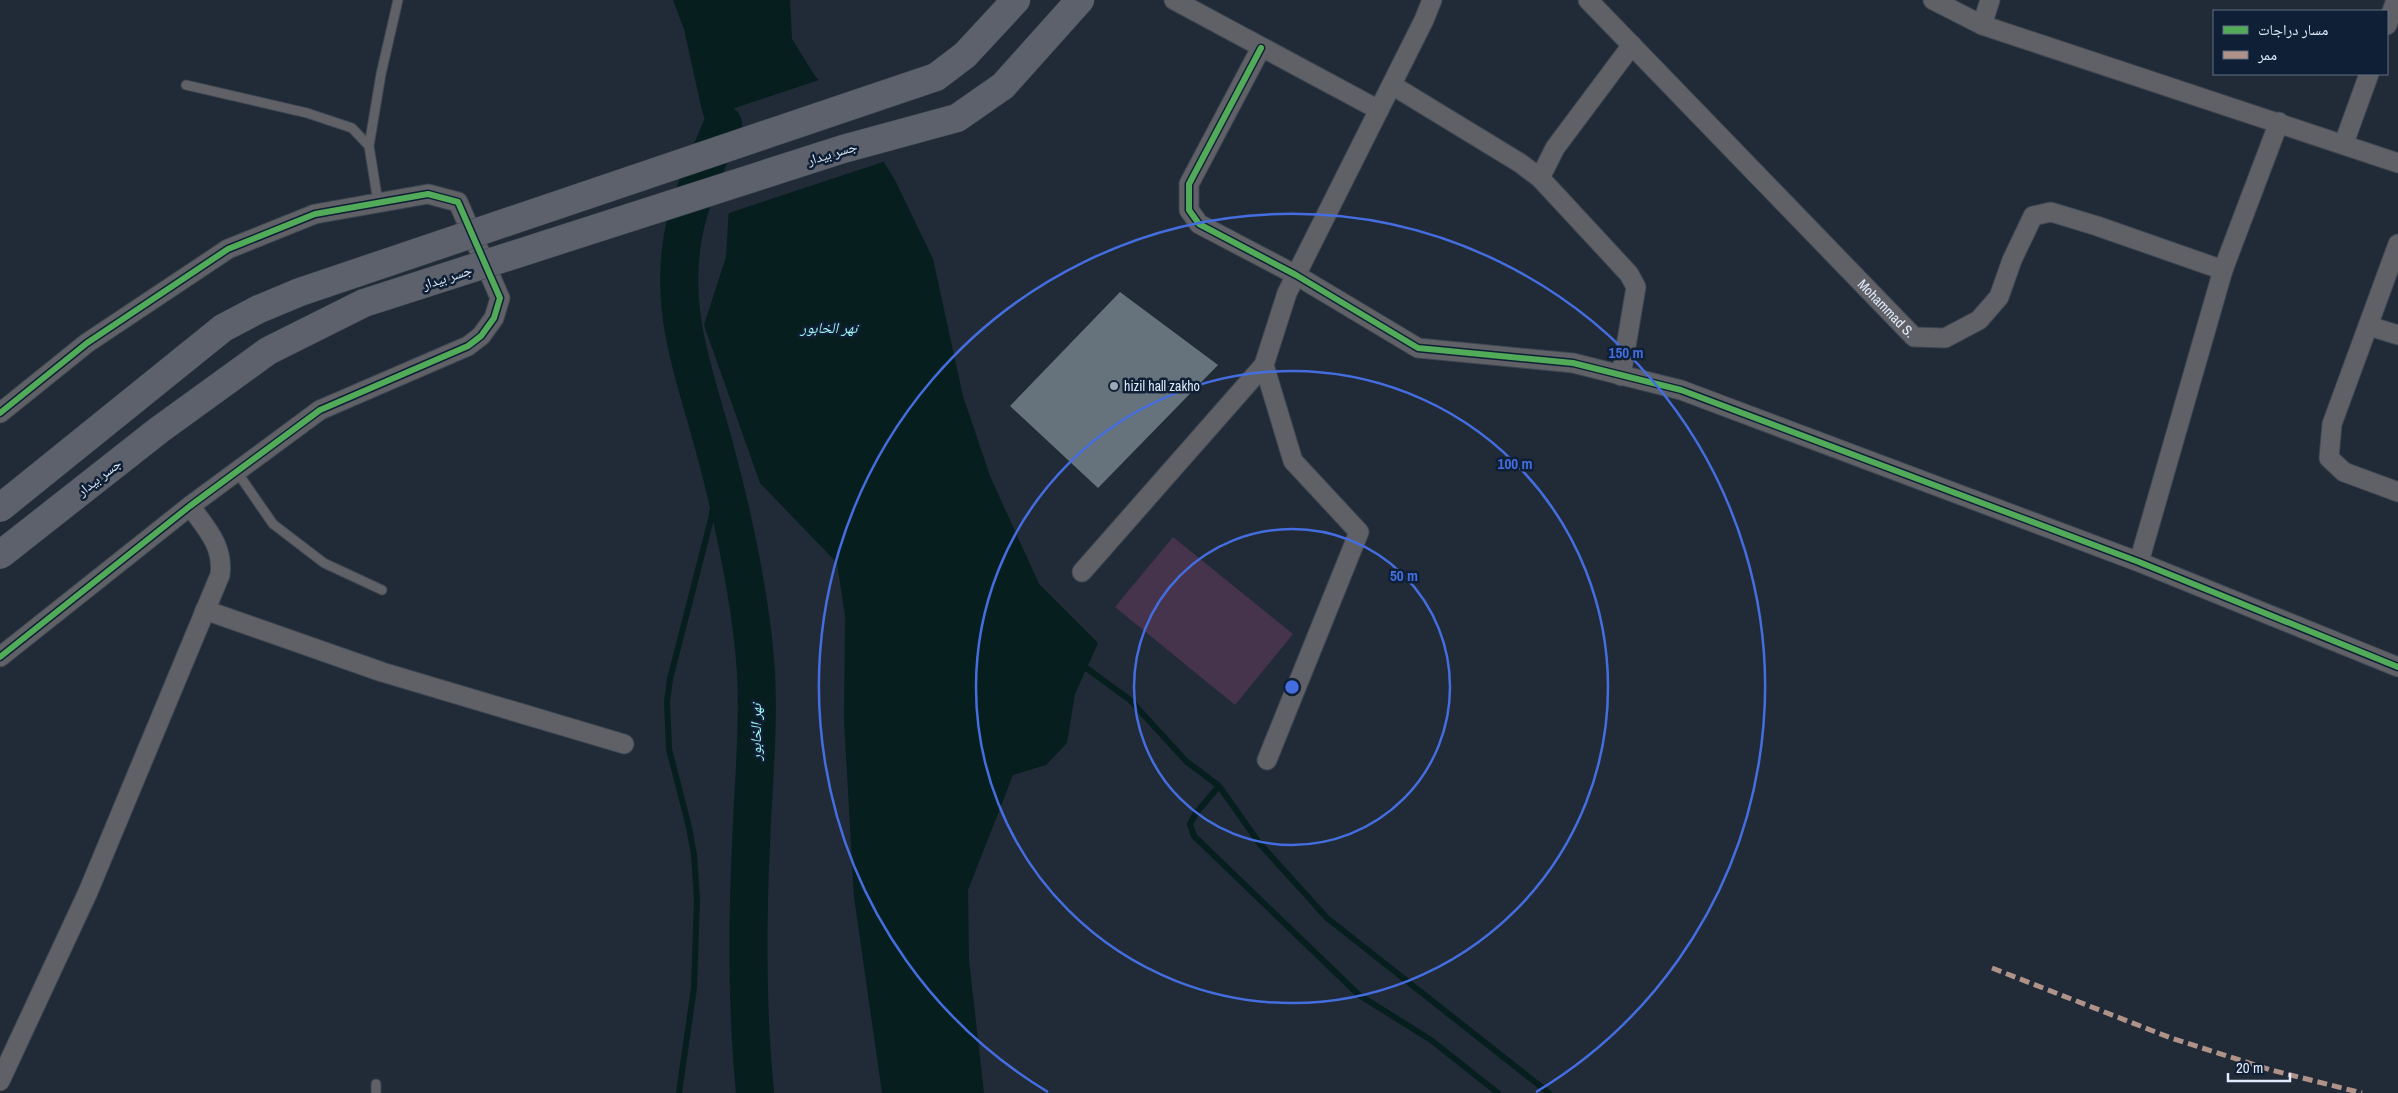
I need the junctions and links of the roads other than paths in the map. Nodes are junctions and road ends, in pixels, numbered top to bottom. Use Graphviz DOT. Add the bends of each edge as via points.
graph roads {
  1 [pos="398,0"];
  2 [pos="1016,0"];
  3 [pos="1080,0"];
  4 [pos="1174,0"];
  5 [pos="1432,0"];
  6 [pos="1588,0"];
  7 [pos="1933,0"];
  8 [pos="1990,0"];
  9 [pos="2396,0"];
  10 [pos="2388,22"];
  11 [pos="1982,24"];
  12 [pos="1632,45"];
  13 [pos="1261,48"];
  14 [pos="2369,75"];
  15 [pos="186,85"];
  16 [pos="1392,85"];
  17 [pos="1379,110"];
  18 [pos="2279,122"];
  19 [pos="2344,143"];
  20 [pos="369,146"];
  21 [pos="2398,163"];
  22 [pos="1540,178"];
  23 [pos="378,202"];
  24 [pos="2398,244"];
  25 [pos="2224,270"];
  26 [pos="1296,275"];
  27 [pos="2369,326"];
  28 [pos="2398,335"];
  29 [pos="1264,365"];
  30 [pos="1621,376"];
  31 [pos="0,413"];
  32 [pos="237,472"];
  33 [pos="2398,492"];
  34 [pos="190,506"];
  35 [pos="0,508"];
  36 [pos="0,555"];
  37 [pos="2139,562"];
  38 [pos="1082,572"];
  39 [pos="382,590"];
  40 [pos="205,610"];
  41 [pos="0,657"];
  42 [pos="2398,667"];
  43 [pos="624,744"];
  44 [pos="1268,760"];
  45 [pos="0,1081"];
  1 -- 20 [label="lane"];
  2 -- 35 [label="main road, bridge" via="965,55 936,77 300,292 259,309 223,328"];
  3 -- 36 [label="main road, جسر بيدار, bridge" via="1003,86 957,118 843,149 364,304 268,351 159,430"];
  4 -- 13 [label="street"];
  5 -- 16 [label="street"];
  6 -- 12 [label="street, Mohammad S."];
  7 -- 11 [label="street"];
  8 -- 11 [label="street"];
  9 -- 10 [label="street"];
  11 -- 18 [label="street"];
  12 -- 22 [label="street" via="1555,148"];
  12 -- 25 [label="street, Mohammad S." via="1914,336 1945,338 1979,320 1999,297 2033,216 2051,212"];
  13 -- 17 [label="street"];
  13 -- 26 [label="street" via="1189,184 1190,210 1199,224"];
  14 -- 19 [label="street"];
  15 -- 20 [label="lane" via="307,112 352,128"];
  16 -- 17 [label="street"];
  16 -- 22 [label="street"];
  17 -- 26 [label="street"];
  18 -- 19 [label="street"];
  18 -- 25 [label="street"];
  19 -- 21 [label="street"];
  20 -- 23 [label="lane"];
  22 -- 30 [label="street" via="1629,274 1636,287"];
  23 -- 31 [label="street" via="315,214 228,249 87,343"];
  23 -- 32 [label="street" via="428,194 458,202 500,298 494,318 481,336 468,346 320,410"];
  24 -- 27 [label="street"];
  25 -- 37 [label="street"];
  26 -- 29 [label="street"];
  26 -- 30 [label="street" via="1418,348 1573,364"];
  27 -- 28 [label="street"];
  27 -- 33 [label="street" via="2332,424 2329,458 2344,472"];
  29 -- 38 [label="street"];
  29 -- 44 [label="street" via="1293,461 1359,532"];
  30 -- 37 [label="street" via="1681,390"];
  32 -- 34 [label="street"];
  32 -- 39 [label="lane" via="273,524 324,563"];
  34 -- 40 [label="street" via="212,535 220,554 220,575"];
  34 -- 41 [label="street"];
  37 -- 42 [label="street"];
  40 -- 43 [label="street" via="382,672"];
  40 -- 45 [label="street" via="88,892"];
}
